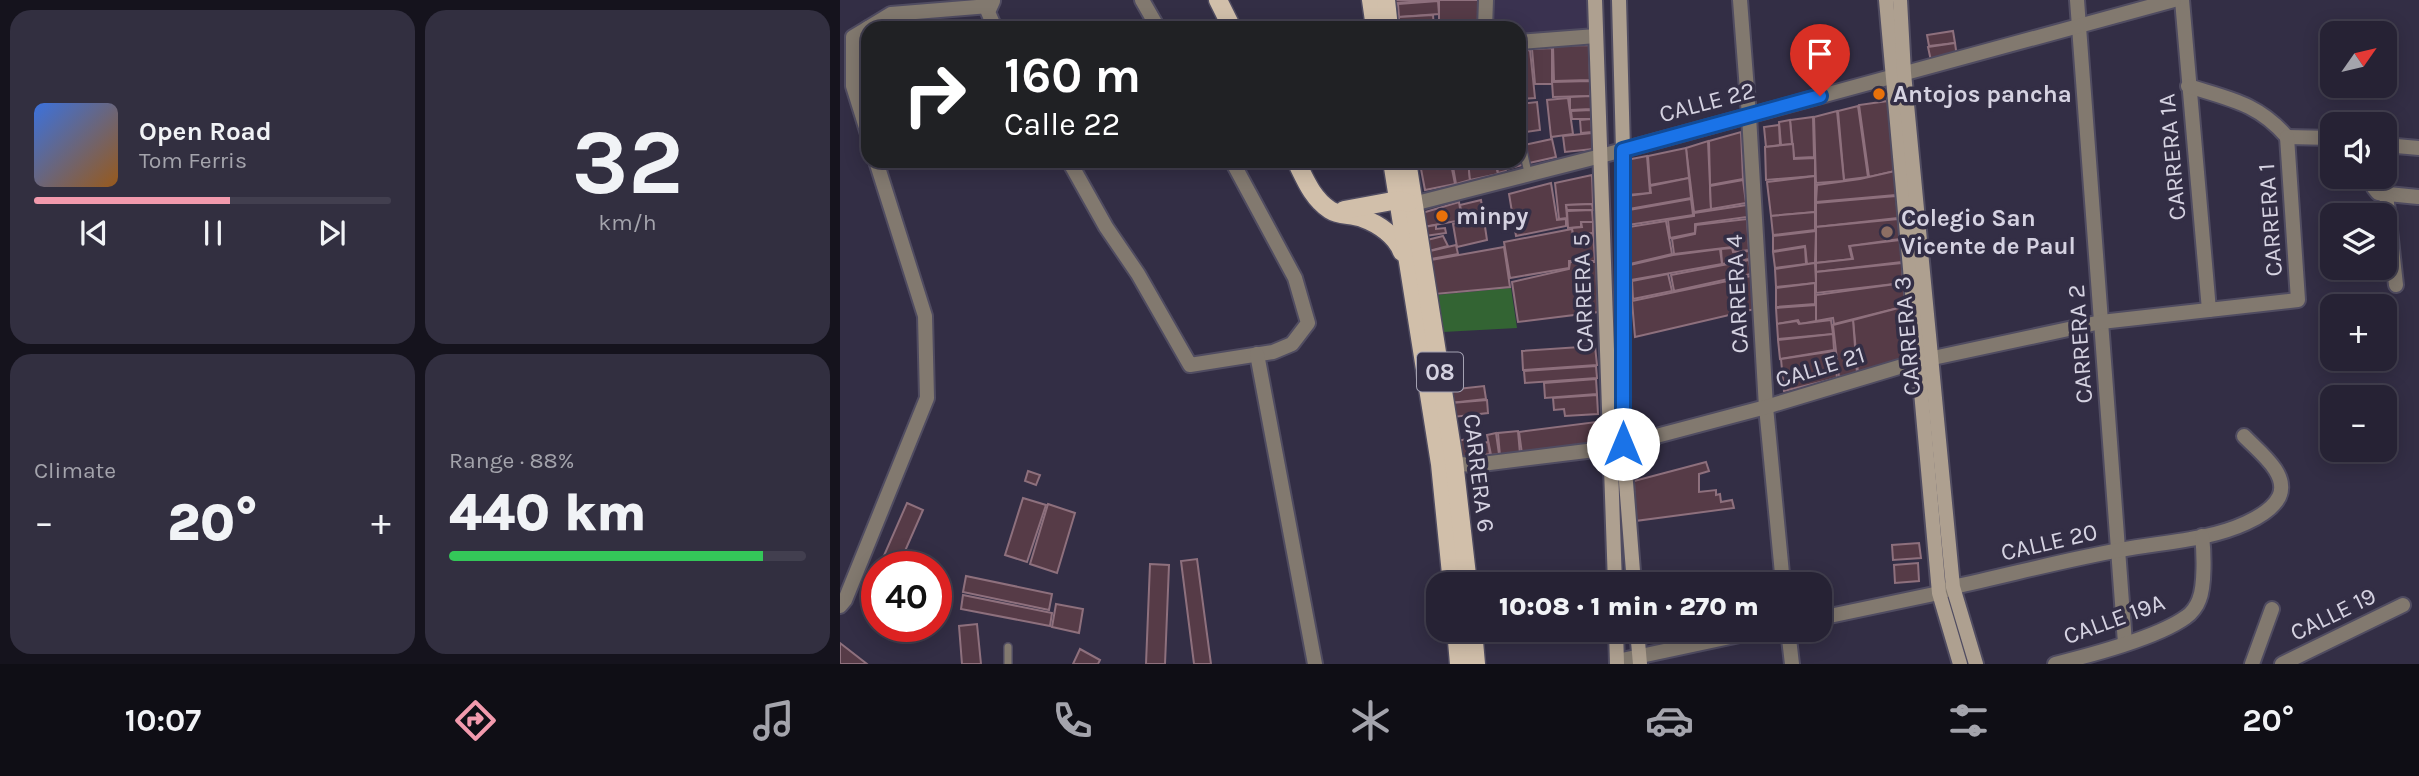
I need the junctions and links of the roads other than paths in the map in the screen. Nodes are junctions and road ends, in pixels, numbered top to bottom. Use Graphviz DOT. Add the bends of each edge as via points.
graph roads {
  1 [pos="1142,0"];
  2 [pos="1218,0"];
  3 [pos="1371,0"];
  4 [pos="1386,0"];
  5 [pos="1486,0"];
  6 [pos="1595,0"];
  7 [pos="1619,0"];
  8 [pos="1740,0"];
  9 [pos="1886,0"];
  10 [pos="1899,0"];
  11 [pos="2077,0"];
  12 [pos="2174,0"];
  13 [pos="2182,0"];
  14 [pos="992,3"];
  15 [pos="880,21"];
  16 [pos="992,21"];
  17 [pos="1154,21"];
  18 [pos="1228,21"];
  19 [pos="1374,21"];
  20 [pos="1389,21"];
  21 [pos="1485,21"];
  22 [pos="2080,26"];
  23 [pos="861,32"];
  24 [pos="1596,36"];
  25 [pos="1526,41"];
  26 [pos="1898,75"];
  27 [pos="2188,86"];
  28 [pos="861,112"];
  29 [pos="1749,116"];
  30 [pos="2287,137"];
  31 [pos="2320,138"];
  32 [pos="2397,146"];
  33 [pos="2419,148"];
  34 [pos="1623,150"];
  35 [pos="1600,156"];
  36 [pos="1526,164"];
  37 [pos="878,168"];
  38 [pos="1073,168"];
  39 [pos="1236,168"];
  40 [pos="1299,168"];
  41 [pos="1394,168"];
  42 [pos="1407,168"];
  43 [pos="1527,168"];
  44 [pos="2375,189"];
  45 [pos="2386,194"];
  46 [pos="2418,197"];
  47 [pos="1405,202"];
  48 [pos="1333,212"];
  49 [pos="1409,269"];
  50 [pos="2396,285"];
  51 [pos="2298,300"];
  52 [pos="2209,310"];
  53 [pos="2101,322"];
  54 [pos="1257,354"];
  55 [pos="1925,360"];
  56 [pos="1766,407"];
  57 [pos="2244,436"];
  58 [pos="1617,446"];
  59 [pos="1447,463"];
  60 [pos="2202,536"];
  61 [pos="2118,550"];
  62 [pos="1452,572"];
  63 [pos="1466,572"];
  64 [pos="1615,572"];
  65 [pos="1633,572"];
  66 [pos="1782,572"];
  67 [pos="1946,590"];
  68 [pos="2403,605"];
  69 [pos="840,606"];
  70 [pos="2272,608"];
  71 [pos="1832,615"];
  72 [pos="1457,642"];
  73 [pos="1474,642"];
  74 [pos="1616,642"];
  75 [pos="1638,642"];
  76 [pos="1714,642"];
  77 [pos="1790,642"];
  78 [pos="2124,643"];
  79 [pos="1008,648"];
  80 [pos="1640,660"];
  81 [pos="1617,662"];
  82 [pos="1008,664"];
  83 [pos="1315,664"];
  84 [pos="1459,664"];
  85 [pos="1476,664"];
  86 [pos="1793,664"];
  87 [pos="1960,664"];
  88 [pos="1976,664"];
  89 [pos="2055,664"];
  90 [pos="2252,664"];
  91 [pos="2282,664"];
  1 -- 17 [label="street"];
  2 -- 18 [label="main road"];
  3 -- 19 [label="main road"];
  4 -- 20 [label="main road"];
  5 -- 21 [label="street"];
  6 -- 24 [label="street, CARRERA 5"];
  7 -- 34 [label="street, CARRERA 5"];
  8 -- 29 [label="street, CARRERA 4"];
  9 -- 26 [label="street, CARRERA 3"];
  10 -- 26 [label="street, CARRERA 3"];
  11 -- 22 [label="street, CARRERA 2"];
  12 -- 22 [label="street, CALLE 22"];
  13 -- 27 [label="street, CARRERA 1A"];
  14 -- 15 [label="street" via="891,14"];
  14 -- 16 [label="street" via="988,12"];
  22 -- 26 [label="street, CALLE 22"];
  22 -- 53 [label="street, CARRERA 2"];
  23 -- 28 [label="street" via="853,37 853,86"];
  24 -- 25 [label="street"];
  24 -- 35 [label="street, CARRERA 5"];
  26 -- 29 [label="street, CALLE 22"];
  26 -- 55 [label="street, CARRERA 3"];
  27 -- 30 [label="street" via="2246,104 2267,116"];
  27 -- 52 [label="street, CARRERA 1A"];
  29 -- 34 [label="street, CALLE 22"];
  29 -- 56 [label="street, CARRERA 4"];
  30 -- 31 [label="street"];
  30 -- 51 [label="street, CARRERA 1"];
  32 -- 33 [label="street"];
  34 -- 35 [label="street, CALLE 22"];
  34 -- 58 [label="street, CARRERA 5"];
  35 -- 47 [label="street, CALLE 22"];
  35 -- 58 [label="street, CARRERA 5"];
  36 -- 43 [label="lane"];
  37 -- 69 [label="street" via="925,316 927,398"];
  38 -- 54 [label="street" via="1191,365"];
  39 -- 54 [label="street" via="1294,278 1308,323 1292,344"];
  40 -- 48 [label="main road" via="1320,202"];
  41 -- 47 [label="main road, CARRERA 6 / 08"];
  42 -- 47 [label="main road, CARRERA 6 / 08"];
  44 -- 45 [label="street"];
  45 -- 46 [label="street"];
  45 -- 50 [label="street"];
  47 -- 48 [label="main road, CALLE 22"];
  47 -- 49 [label="main road, CARRERA 6 / 08"];
  47 -- 59 [label="main road, CARRERA 6 / 08"];
  48 -- 49 [label="main road" via="1362,218 1390,234 1399,243"];
  49 -- 59 [label="main road, CARRERA 6 / 08"];
  51 -- 52 [label="street, CALLE 21"];
  52 -- 53 [label="street, CALLE 21"];
  53 -- 55 [label="street, CALLE 21"];
  53 -- 61 [label="street, CARRERA 2"];
  54 -- 83 [label="street"];
  55 -- 56 [label="street, CALLE 21"];
  55 -- 67 [label="street, CARRERA 3"];
  56 -- 58 [label="street, CALLE 21"];
  56 -- 66 [label="street, CARRERA 4"];
  57 -- 60 [label="street, CALLE 20" via="2273,465 2280,480 2280,496 2266,512 2244,524"];
  58 -- 59 [label="street, CALLE 21" via="1465,466"];
  58 -- 64 [label="street, CARRERA 5"];
  58 -- 65 [label="street, CARRERA 5"];
  59 -- 62 [label="main road, CARRERA 6 / 08"];
  59 -- 63 [label="main road, CARRERA 6 / 08"];
  60 -- 61 [label="street, CALLE 20"];
  60 -- 78 [label="street, CALLE 19A" via="2200,599 2190,615"];
  61 -- 67 [label="street, CALLE 20"];
  61 -- 78 [label="street, CARRERA 2"];
  67 -- 71 [label="street, CALLE 20"];
  67 -- 87 [label="street, CARRERA 3"];
  67 -- 88 [label="street, CARRERA 3"];
  68 -- 91 [label="street, CALLE 19"];
  70 -- 90 [label="street"];
  72 -- 84 [label="main road"];
  73 -- 85 [label="main road"];
  74 -- 81 [label="street"];
  75 -- 80 [label="street"];
  76 -- 80 [label="street"];
  77 -- 86 [label="street"];
  78 -- 89 [label="street, CALLE 19A"];
  79 -- 82 [label="lane"];
  80 -- 81 [label="street"];
}
